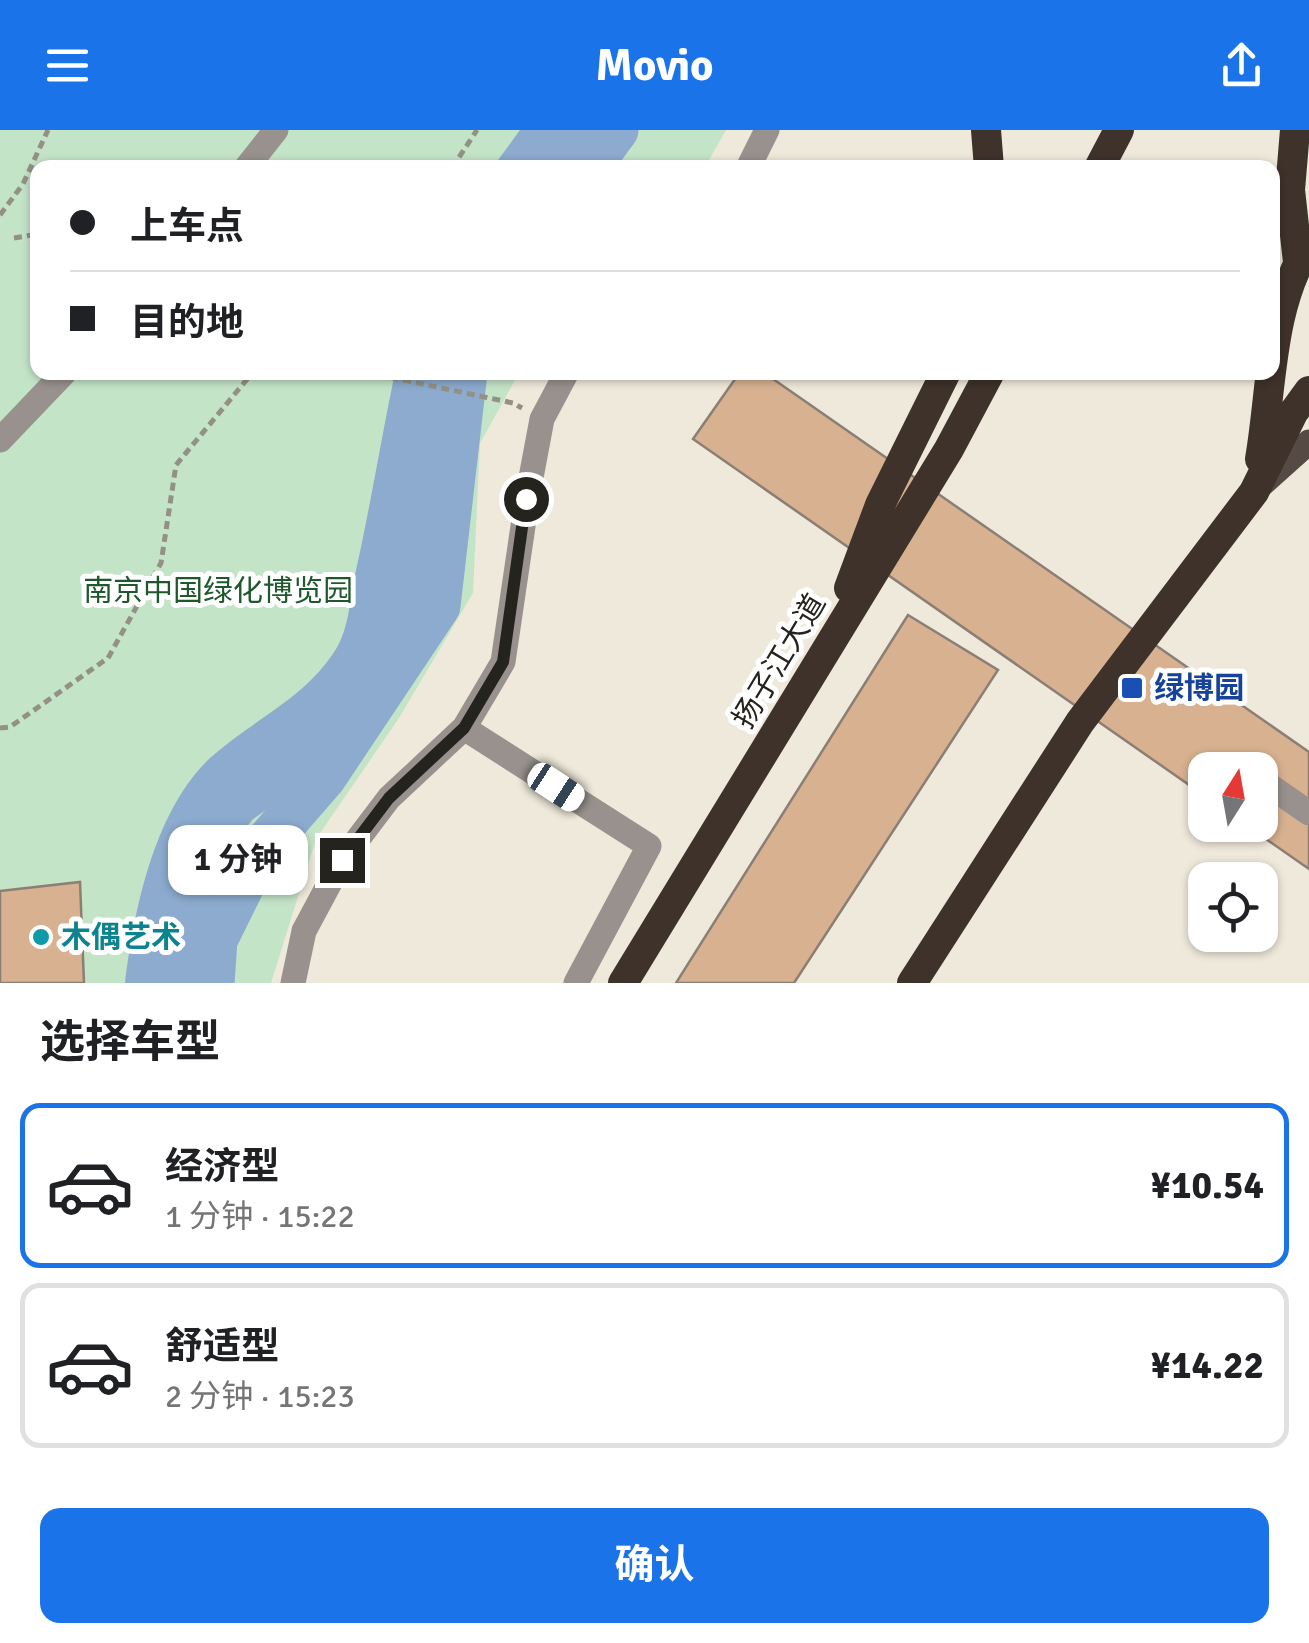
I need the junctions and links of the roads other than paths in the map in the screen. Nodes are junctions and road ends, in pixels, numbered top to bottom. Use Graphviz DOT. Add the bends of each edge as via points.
graph roads {
  1 [pos="276,130"];
  2 [pos="766,130"];
  3 [pos="986,130"];
  4 [pos="1119,130"];
  5 [pos="1295,130"];
  6 [pos="1103,152"];
  7 [pos="252,160"];
  8 [pos="752,160"];
  9 [pos="988,160"];
  10 [pos="1304,254"];
  11 [pos="1280,321"];
  12 [pos="57,380"];
  13 [pos="564,380"];
  14 [pos="942,380"];
  15 [pos="986,380"];
  16 [pos="1271,380"];
  17 [pos="1309,391"];
  18 [pos="0,440"];
  19 [pos="1309,442"];
  20 [pos="1254,492"];
  21 [pos="825,653"];
  22 [pos="464,728"];
  23 [pos="1278,791"];
  24 [pos="1309,813"];
  25 [pos="293,983"];
  26 [pos="576,983"];
  27 [pos="623,983"];
  28 [pos="912,983"];
  1 -- 7 [label="street"];
  2 -- 8 [label="street"];
  3 -- 9 [label="highway"];
  4 -- 6 [label="highway"];
  5 -- 10 [label="highway" via="1290,190"];
  10 -- 11 [label="highway"];
  12 -- 18 [label="street"];
  13 -- 22 [label="street" via="542,419 503,662"];
  14 -- 21 [label="highway" via="880,504"];
  15 -- 21 [label="highway, 扬子江大道"];
  16 -- 20 [label="highway"];
  17 -- 20 [label="highway"];
  19 -- 20 [label="main road"];
  20 -- 28 [label="highway" via="1080,722"];
  21 -- 27 [label="highway, 扬子江大道"];
  22 -- 25 [label="street" via="389,798 342,860 304,930"];
  22 -- 26 [label="street" via="649,846"];
  23 -- 24 [label="street"];
}
